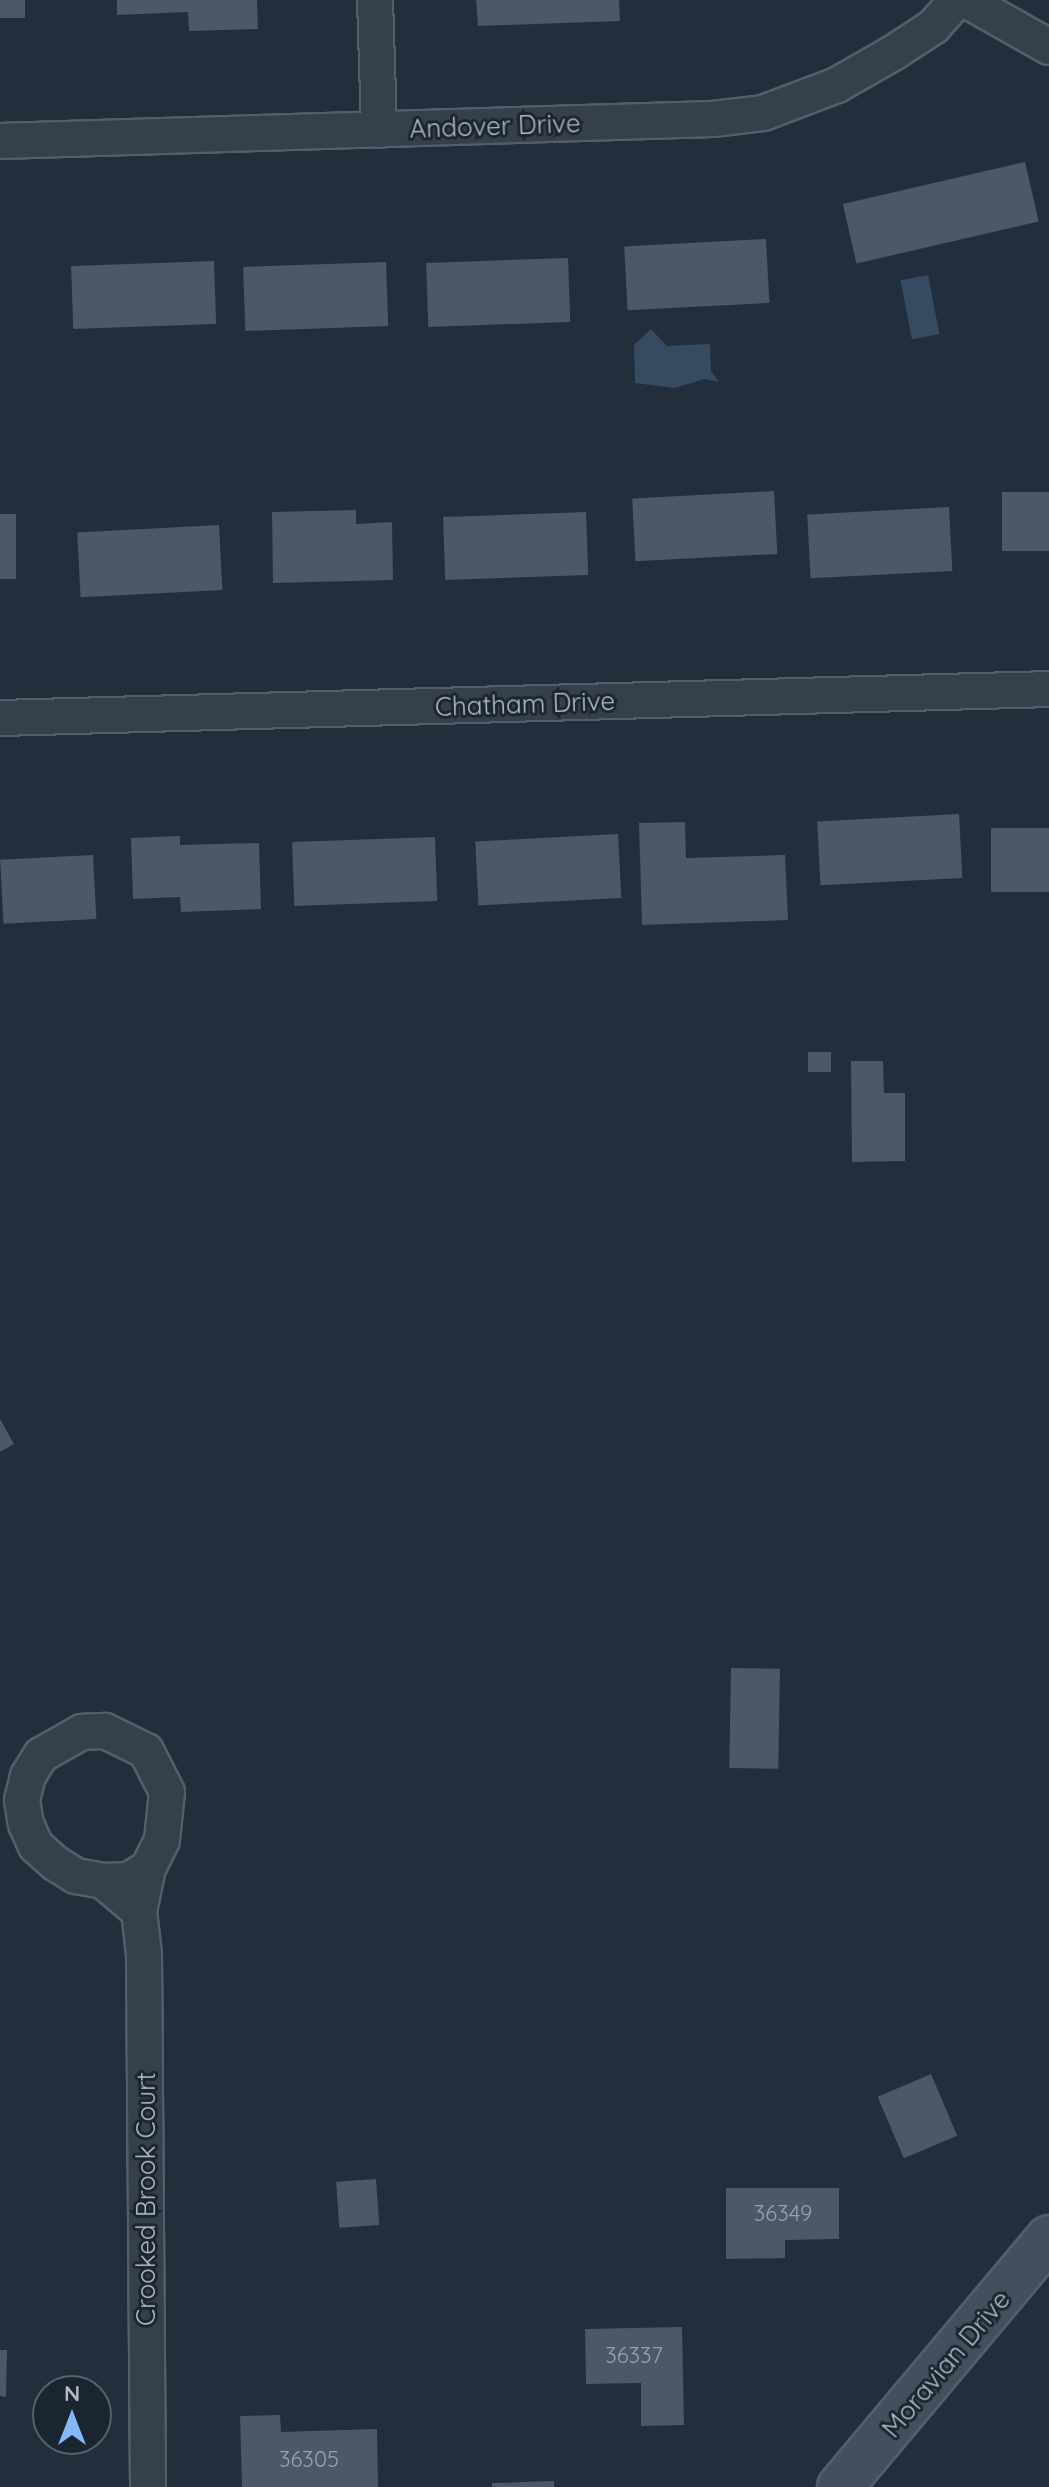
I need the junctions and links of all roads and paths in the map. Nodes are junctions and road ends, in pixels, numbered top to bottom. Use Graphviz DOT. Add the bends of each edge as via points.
graph roads {
  1 [pos="375,0"];
  2 [pos="957,0"];
  3 [pos="966,0"];
  4 [pos="1049,47"];
  5 [pos="379,130"];
  6 [pos="0,141"];
  7 [pos="1049,689"];
  8 [pos="0,718"];
  9 [pos="148,1868"];
  10 [pos="103,1881"];
  11 [pos="139,1911"];
  12 [pos="1049,2238"];
  13 [pos="148,2487"];
  14 [pos="840,2487"];
  1 -- 5 [label="street"];
  2 -- 5 [label="street, Andover Drive" via="933,27 893,53 837,85 763,113"];
  3 -- 4 [label="street"];
  5 -- 6 [label="street, Andover Drive"];
  7 -- 8 [label="street, Chatham Drive"];
  9 -- 10 [label="street, Crooked Brook Court" via="129,1880"];
  9 -- 10 [label="street, Crooked Brook Court" via="162,1840 166,1815 159,1770 146,1751 127,1738 105,1731 82,1732 41,1755 22,1800 36,1846 76,1876"];
  9 -- 11 [label="street, Crooked Brook Court"];
  10 -- 11 [label="street, Crooked Brook Court"];
  11 -- 13 [label="street, Crooked Brook Court" via="144,1954"];
  12 -- 14 [label="street, Moravian Drive"];
}
